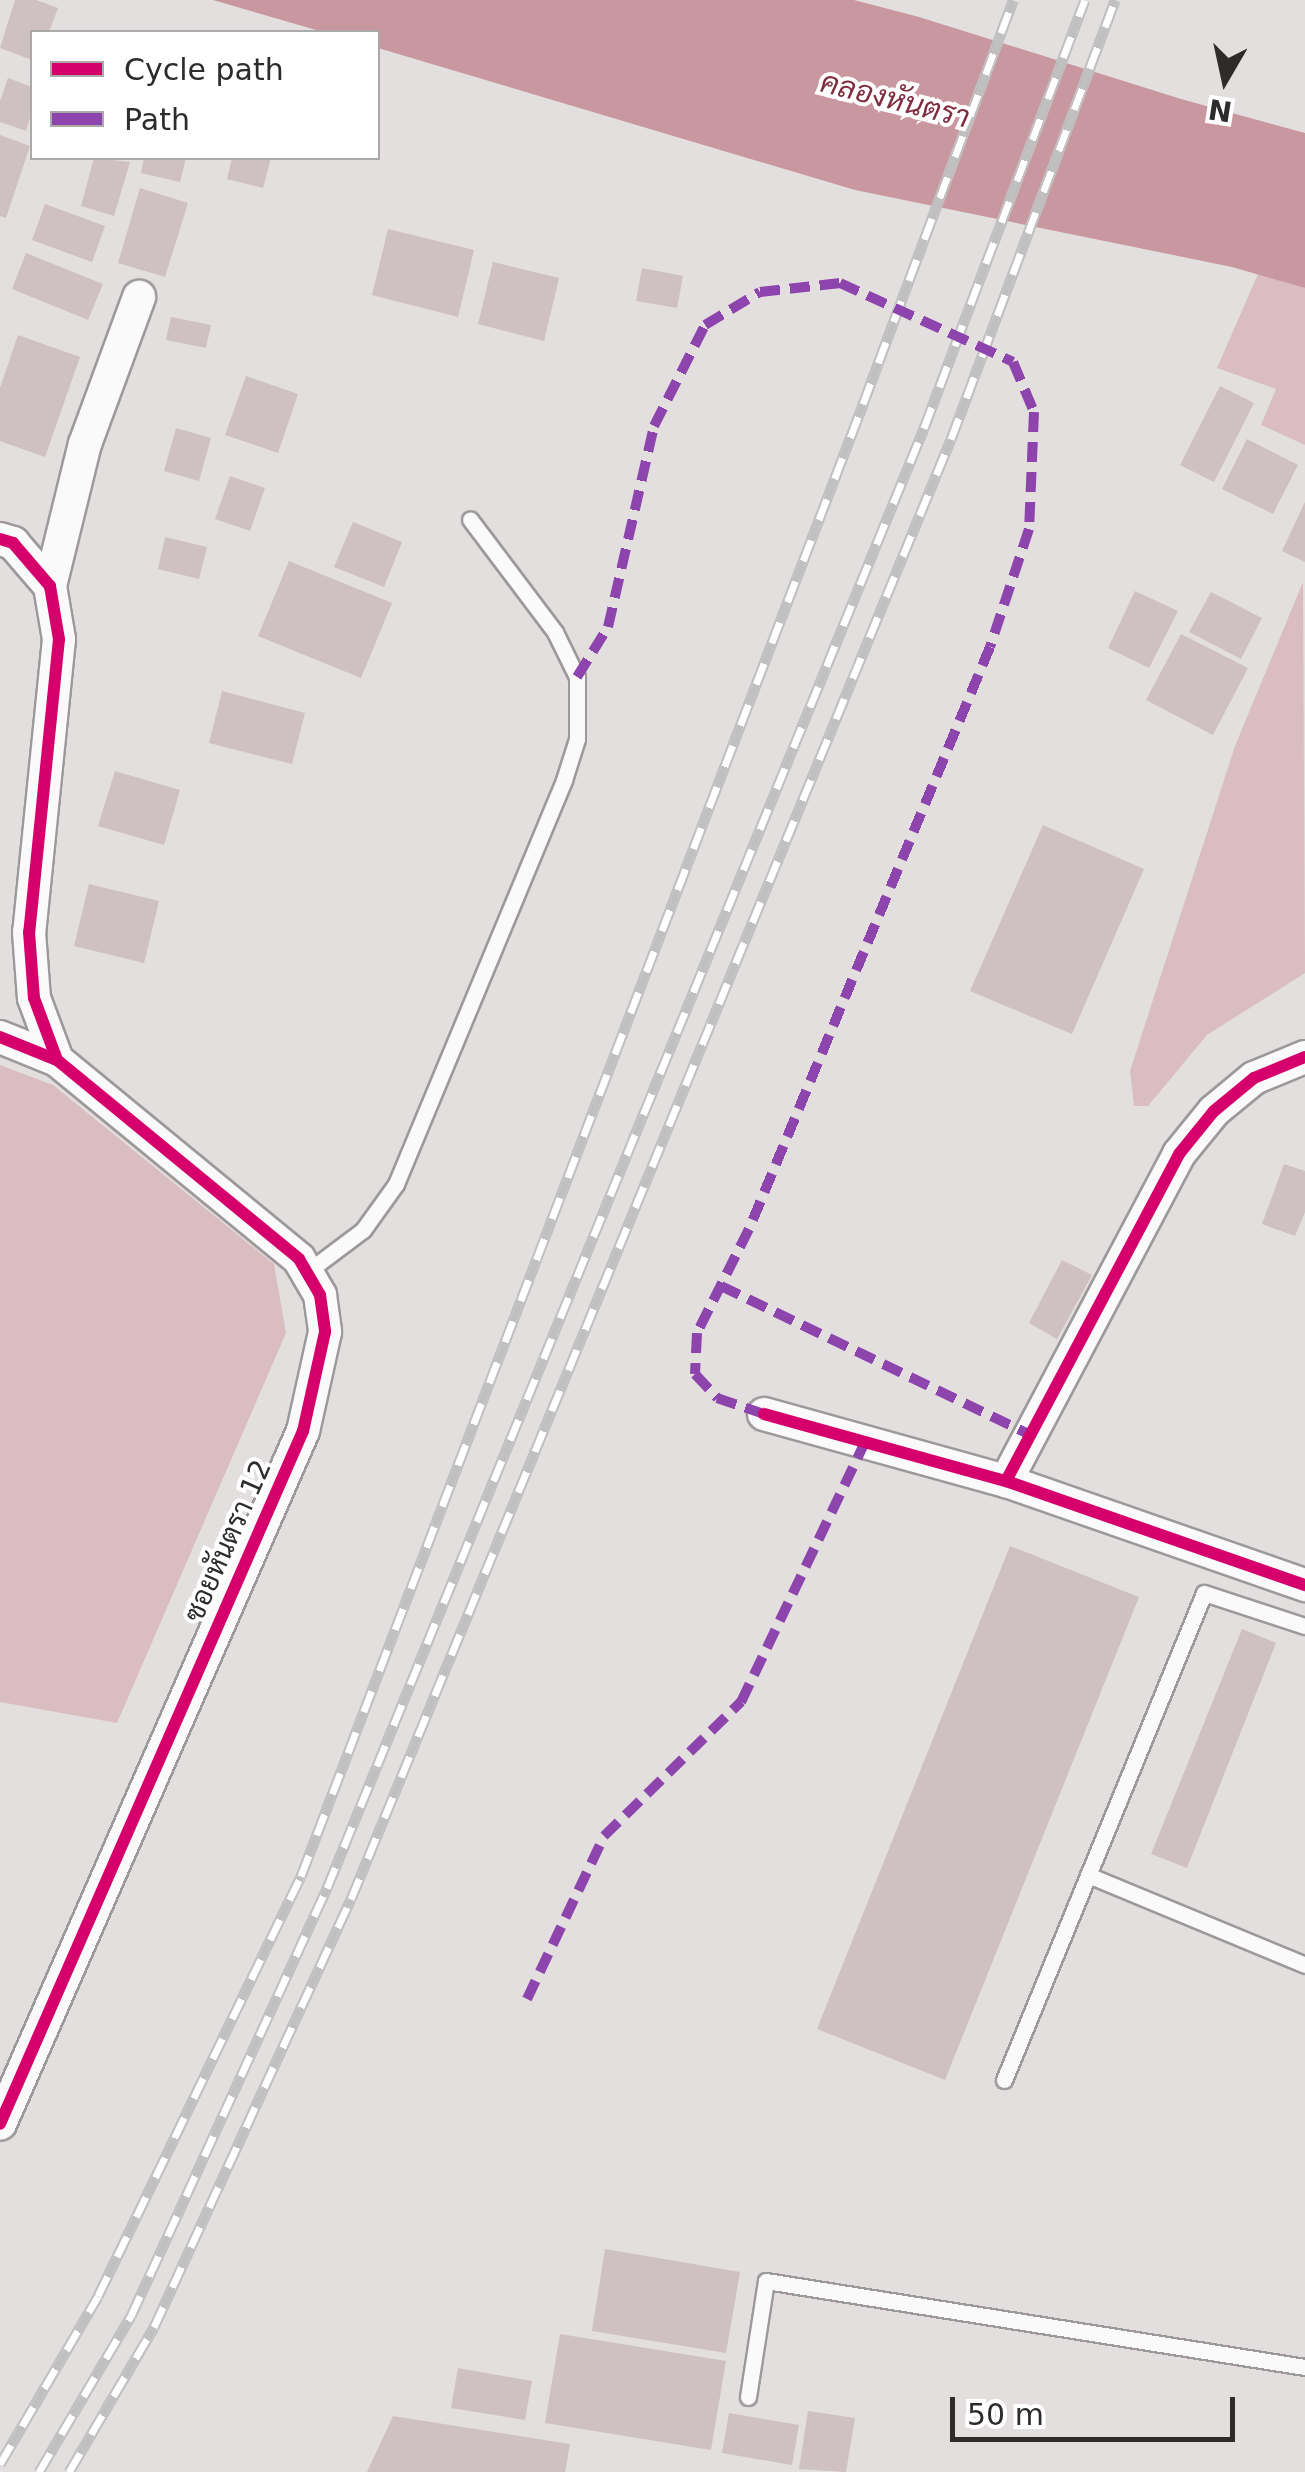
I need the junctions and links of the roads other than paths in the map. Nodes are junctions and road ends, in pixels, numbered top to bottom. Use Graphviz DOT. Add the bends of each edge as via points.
graph roads {
  1 [pos="138,296"];
  2 [pos="470,518"];
  3 [pos="0,539"];
  4 [pos="50,586"];
  5 [pos="0,1037"];
  6 [pos="1305,1058"];
  7 [pos="57,1060"];
  8 [pos="307,1272"];
  9 [pos="764,1414"];
  10 [pos="1006,1482"];
  11 [pos="1305,1585"];
  12 [pos="1305,1626"];
  13 [pos="1088,1875"];
  14 [pos="1305,1965"];
  15 [pos="1004,2080"];
  16 [pos="0,2124"];
  17 [pos="1305,2367"];
  18 [pos="748,2397"];
  1 -- 4 [label="street" via="85,444"];
  2 -- 8 [label="lane" via="555,632 577,677 577,738 396,1184 363,1230"];
  3 -- 4 [label="street" via="13,542"];
  4 -- 7 [label="street" via="59,639 29,932 34,998"];
  5 -- 7 [label="street"];
  6 -- 10 [label="street" via="1254,1078 1214,1111 1180,1154"];
  7 -- 8 [label="street, ซอยหันตรา 12"];
  8 -- 16 [label="street, ซอยหันตรา 12" via="320,1295 325,1332 303,1431"];
  9 -- 10 [label="street"];
  10 -- 11 [label="street"];
  12 -- 13 [label="lane" via="1204,1593"];
  13 -- 14 [label="lane"];
  13 -- 15 [label="lane"];
  17 -- 18 [label="lane" via="766,2280"];
}
